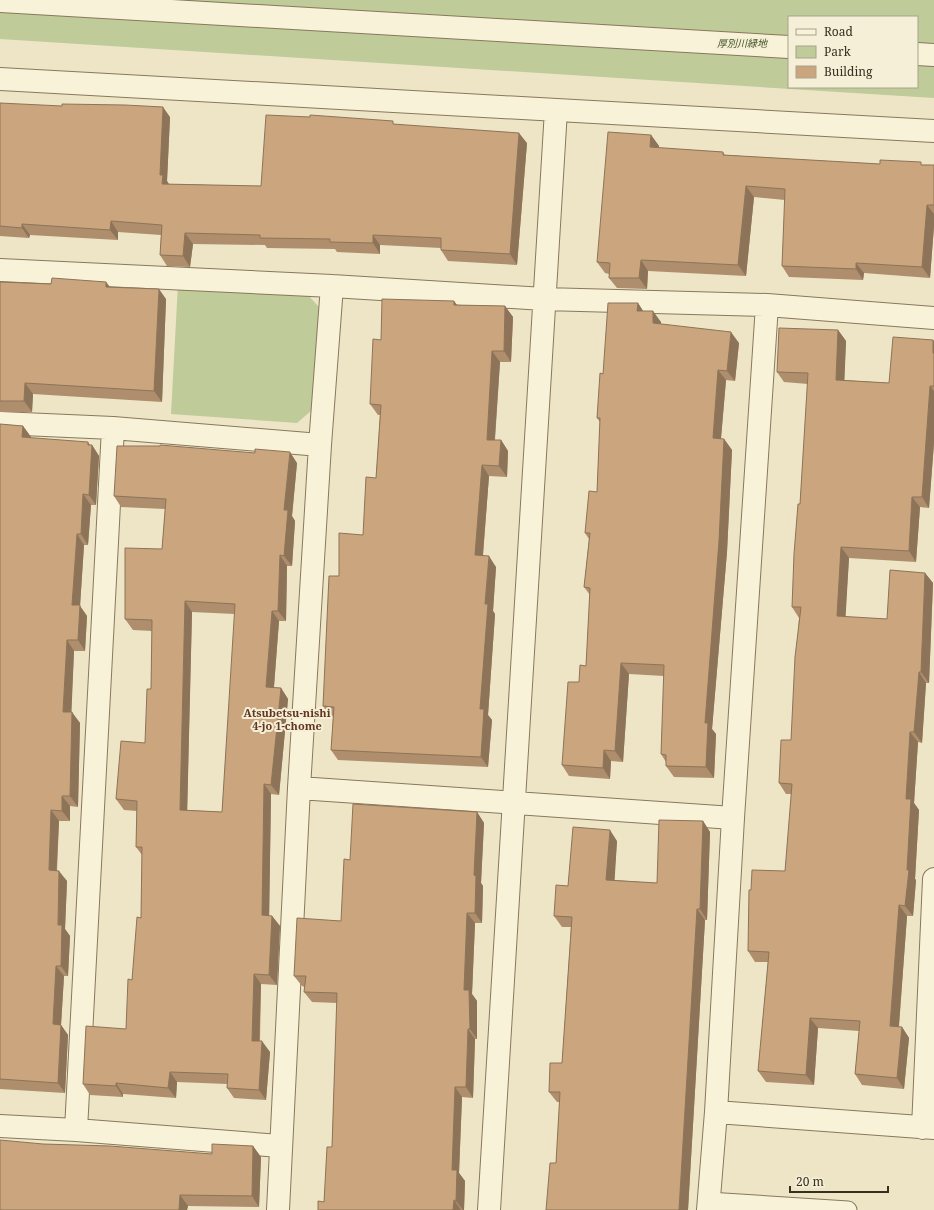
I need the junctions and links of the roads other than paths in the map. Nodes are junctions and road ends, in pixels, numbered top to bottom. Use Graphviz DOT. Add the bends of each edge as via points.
graph roads {
  1 [pos="0,0"];
  2 [pos="788,47"];
  3 [pos="918,54"];
  4 [pos="934,55"];
  5 [pos="0,79"];
  6 [pos="556,110"];
  7 [pos="934,132"];
  8 [pos="0,270"];
  9 [pos="332,286"];
  10 [pos="544,299"];
  11 [pos="767,304"];
  12 [pos="934,318"];
  13 [pos="0,422"];
  14 [pos="113,428"];
  15 [pos="320,445"];
  16 [pos="299,788"];
  17 [pos="513,803"];
  18 [pos="733,818"];
  19 [pos="934,879"];
  20 [pos="716,1112"];
  21 [pos="0,1126"];
  22 [pos="929,1128"];
  23 [pos="76,1130"];
  24 [pos="280,1146"];
  25 [pos="708,1205"];
  26 [pos="278,1210"];
  27 [pos="489,1210"];
  28 [pos="848,1210"];
  1 -- 2 [label="street"];
  3 -- 4 [label="street"];
  5 -- 6 [label="street"];
  6 -- 7 [label="street"];
  6 -- 10 [label="street"];
  8 -- 9 [label="street"];
  9 -- 10 [label="street"];
  9 -- 15 [label="street"];
  10 -- 11 [label="street"];
  10 -- 17 [label="street"];
  11 -- 12 [label="street"];
  11 -- 18 [label="street"];
  13 -- 14 [label="street"];
  14 -- 15 [label="street"];
  14 -- 23 [label="street"];
  15 -- 16 [label="street"];
  16 -- 17 [label="street"];
  16 -- 24 [label="street"];
  17 -- 18 [label="street"];
  17 -- 27 [label="street"];
  18 -- 20 [label="street"];
  19 -- 22 [label="street"];
  20 -- 22 [label="street"];
  20 -- 25 [label="street"];
  21 -- 23 [label="street"];
  23 -- 24 [label="street"];
  24 -- 26 [label="street"];
  25 -- 28 [label="lane"];
}
